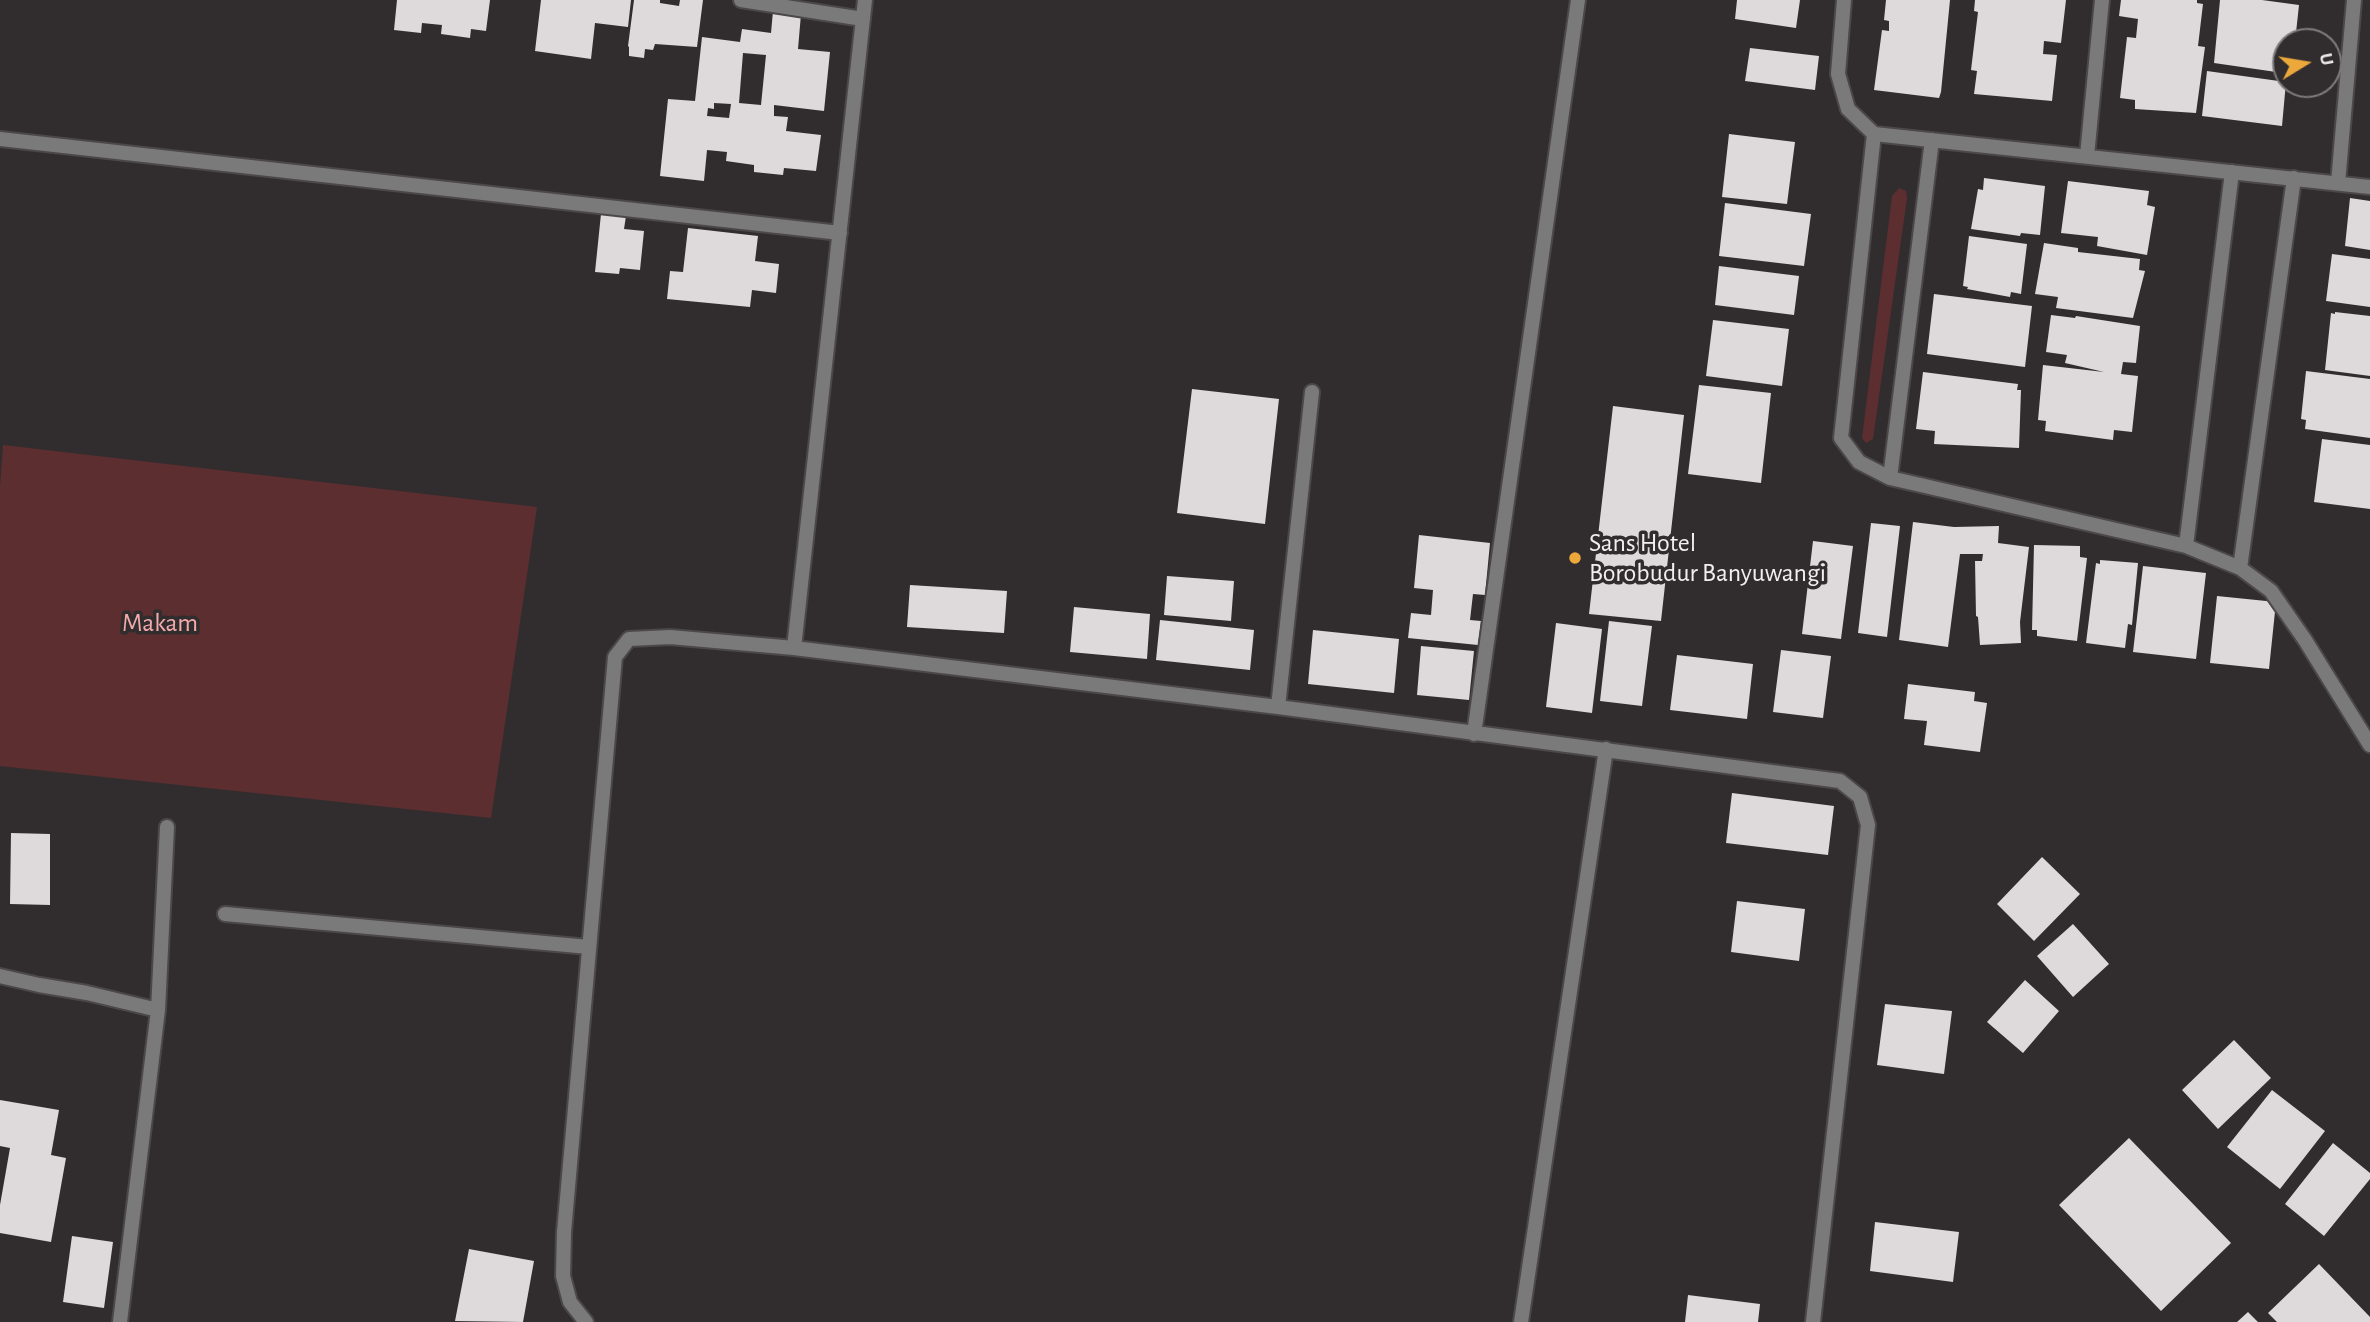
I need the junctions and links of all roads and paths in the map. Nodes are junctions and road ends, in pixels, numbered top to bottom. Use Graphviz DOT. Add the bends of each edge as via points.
graph roads {
  1 [pos="741,0"];
  2 [pos="865,0"];
  3 [pos="1578,0"];
  4 [pos="1844,0"];
  5 [pos="2102,0"];
  6 [pos="2354,0"];
  7 [pos="863,19"];
  8 [pos="1874,134"];
  9 [pos="0,139"];
  10 [pos="1932,140"];
  11 [pos="2087,156"];
  12 [pos="2232,172"];
  13 [pos="2294,178"];
  14 [pos="2338,183"];
  15 [pos="2370,187"];
  16 [pos="840,233"];
  17 [pos="1312,392"];
  18 [pos="1889,478"];
  19 [pos="2186,546"];
  20 [pos="2240,568"];
  21 [pos="794,648"];
  22 [pos="1278,707"];
  23 [pos="1474,734"];
  24 [pos="2370,745"];
  25 [pos="1606,749"];
  26 [pos="167,827"];
  27 [pos="225,914"];
  28 [pos="589,947"];
  29 [pos="0,975"];
  30 [pos="158,1010"];
  31 [pos="120,1322"];
  32 [pos="586,1322"];
  33 [pos="1521,1322"];
  34 [pos="1813,1322"];
  1 -- 7 [label="street"];
  2 -- 7 [label="street"];
  3 -- 23 [label="street"];
  4 -- 8 [label="street" via="1838,74 1848,109"];
  5 -- 11 [label="street"];
  6 -- 14 [label="street"];
  7 -- 16 [label="street"];
  8 -- 10 [label="street"];
  8 -- 18 [label="street" via="1841,438 1859,463"];
  9 -- 16 [label="street"];
  10 -- 11 [label="street"];
  10 -- 18 [label="street"];
  11 -- 12 [label="street"];
  12 -- 13 [label="street"];
  12 -- 19 [label="street"];
  13 -- 14 [label="street"];
  13 -- 20 [label="street"];
  14 -- 15 [label="street"];
  16 -- 21 [label="street"];
  17 -- 22 [label="street"];
  18 -- 19 [label="street"];
  19 -- 20 [label="street"];
  20 -- 24 [label="street" via="2270,591"];
  21 -- 22 [label="street"];
  21 -- 28 [label="street" via="629,639 615,657"];
  22 -- 23 [label="street"];
  23 -- 25 [label="street"];
  25 -- 33 [label="street"];
  25 -- 34 [label="street" via="1840,781 1860,797 1868,825"];
  26 -- 30 [label="street"];
  27 -- 28 [label="street"];
  28 -- 32 [label="street" via="563,1276 570,1303"];
  29 -- 30 [label="street"];
  30 -- 31 [label="street"];
}
